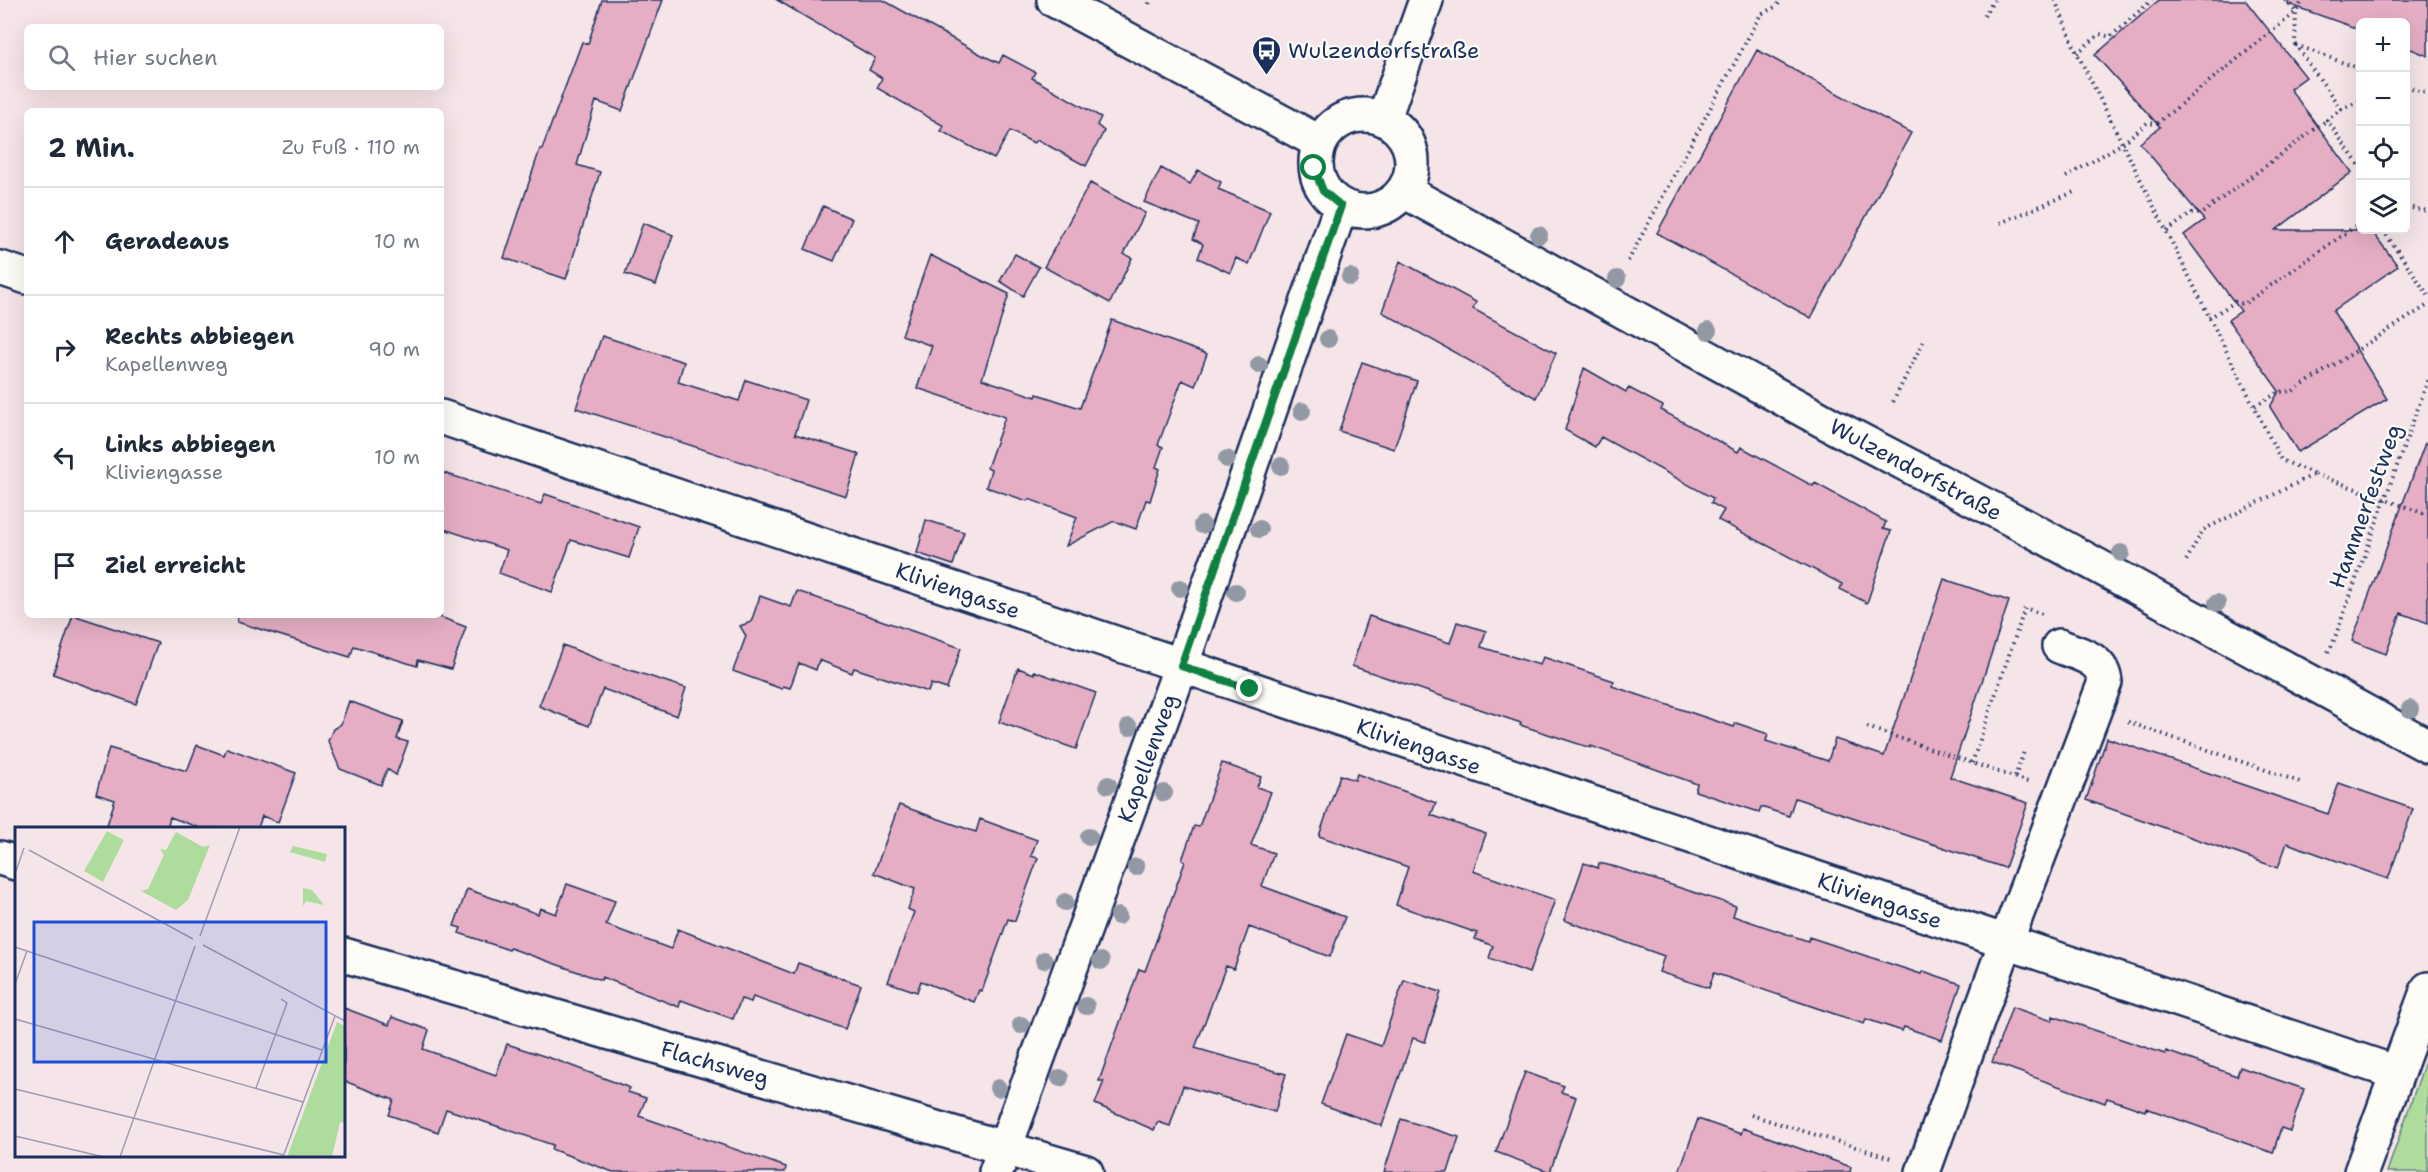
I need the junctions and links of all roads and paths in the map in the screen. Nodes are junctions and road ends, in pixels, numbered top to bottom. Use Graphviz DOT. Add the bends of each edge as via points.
graph roads {
  1 [pos="1054,0"];
  2 [pos="1426,0"];
  3 [pos="1781,0"];
  4 [pos="1994,0"];
  5 [pos="2055,0"];
  6 [pos="2152,0"];
  7 [pos="2286,0"];
  8 [pos="2303,0"];
  9 [pos="2296,12"];
  10 [pos="1984,16"];
  11 [pos="2295,44"];
  12 [pos="2077,53"];
  13 [pos="2356,67"];
  14 [pos="2410,87"];
  15 [pos="2428,94"];
  16 [pos="2356,103"];
  17 [pos="2341,109"];
  18 [pos="1384,118"];
  19 [pos="2327,120"];
  20 [pos="1319,142"];
  21 [pos="2123,143"];
  22 [pos="2356,160"];
  23 [pos="2066,177"];
  24 [pos="1404,191"];
  25 [pos="2074,192"];
  26 [pos="1341,206"];
  27 [pos="2410,208"];
  28 [pos="2428,211"];
  29 [pos="2000,223"];
  30 [pos="2356,226"];
  31 [pos="2167,231"];
  32 [pos="2386,234"];
  33 [pos="1628,261"];
  34 [pos="0,268"];
  35 [pos="24,276"];
  36 [pos="2428,295"];
  37 [pos="2428,305"];
  38 [pos="2209,318"];
  39 [pos="1924,338"];
  40 [pos="2428,380"];
  41 [pos="1893,402"];
  42 [pos="2254,406"];
  43 [pos="444,418"];
  44 [pos="2315,474"];
  45 [pos="2385,499"];
  46 [pos="2428,514"];
  47 [pos="2186,561"];
  48 [pos="2046,615"];
  49 [pos="2333,643"];
  50 [pos="2059,646"];
  51 [pos="1181,666"];
  52 [pos="2094,710"];
  53 [pos="1866,727"];
  54 [pos="2428,746"];
  55 [pos="2025,749"];
  56 [pos="1972,763"];
  57 [pos="2015,777"];
  58 [pos="2300,782"];
  59 [pos="2063,794"];
  60 [pos="0,858"];
  61 [pos="15,862"];
  62 [pos="2006,942"];
  63 [pos="345,955"];
  64 [pos="2428,989"];
  65 [pos="2397,1073"];
  66 [pos="1751,1115"];
  67 [pos="1000,1161"];
  68 [pos="1924,1170"];
  69 [pos="1086,1172"];
  70 [pos="2361,1172"];
  1 -- 20 [label="street"];
  2 -- 18 [label="street"];
  3 -- 33 [label="path" via="1761,14"];
  4 -- 10 [label="path"];
  5 -- 12 [label="path"];
  6 -- 12 [label="path" via="2110,37 2100,34"];
  7 -- 9 [label="path"];
  8 -- 9 [label="path"];
  9 -- 11 [label="path"];
  9 -- 21 [label="path" via="2156,124 2147,123"];
  11 -- 13 [label="path"];
  11 -- 17 [label="path"];
  12 -- 21 [label="path"];
  14 -- 15 [label="path"];
  16 -- 17 [label="path"];
  17 -- 19 [label="path"];
  18 -- 20 [label="street" via="1362,113 1335,123"];
  18 -- 24 [label="street" via="1408,140 1413,168"];
  19 -- 22 [label="path"];
  19 -- 31 [label="path" via="2201,214 2192,213"];
  20 -- 26 [label="street" via="1314,168 1323,191"];
  21 -- 23 [label="path"];
  21 -- 31 [label="path"];
  24 -- 26 [label="street" via="1391,203 1364,212"];
  24 -- 54 [label="street, Wulzendorfstraße"];
  25 -- 29 [label="path"];
  26 -- 51 [label="street, Kapellenweg"];
  27 -- 28 [label="path"];
  30 -- 38 [label="path" via="2244,304 2235,302"];
  31 -- 38 [label="path"];
  32 -- 36 [label="path"];
  34 -- 35 [label="street"];
  37 -- 42 [label="path" via="2293,391 2280,392"];
  38 -- 42 [label="path"];
  39 -- 41 [label="path"];
  40 -- 45 [label="path, Hammerfestweg"];
  42 -- 44 [label="path" via="2281,460"];
  43 -- 51 [label="street, Kliviengasse"];
  44 -- 45 [label="path"];
  44 -- 47 [label="path" via="2204,530"];
  45 -- 46 [label="path"];
  45 -- 49 [label="path, Hammerfestweg"];
  48 -- 56 [label="path" via="2025,608"];
  50 -- 52 [label="street" via="2098,663 2103,670 2105,682"];
  51 -- 62 [label="street, Kliviengasse"];
  51 -- 67 [label="street, Kapellenweg"];
  52 -- 58 [label="path"];
  52 -- 59 [label="street"];
  53 -- 56 [label="path"];
  55 -- 57 [label="path"];
  56 -- 57 [label="path"];
  57 -- 59 [label="path"];
  59 -- 62 [label="street"];
  60 -- 61 [label="street"];
  62 -- 65 [label="street, Kliviengasse"];
  62 -- 68 [label="street"];
  63 -- 67 [label="street, Flachsweg"];
  64 -- 65 [label="street"];
  65 -- 70 [label="street"];
  66 -- 68 [label="path"];
  67 -- 69 [label="street, Flachsweg"];
}
